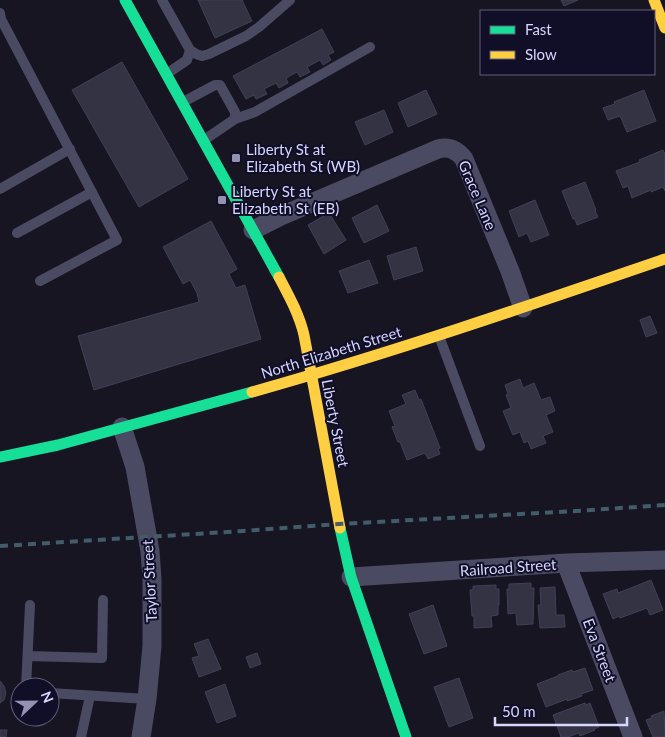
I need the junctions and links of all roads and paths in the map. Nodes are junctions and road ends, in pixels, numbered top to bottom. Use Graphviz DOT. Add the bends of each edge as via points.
graph roads {
  1 [pos="125,0"];
  2 [pos="162,0"];
  3 [pos="290,0"];
  4 [pos="654,0"];
  5 [pos="0,13"];
  6 [pos="665,28"];
  7 [pos="370,47"];
  8 [pos="190,50"];
  9 [pos="167,74"];
  10 [pos="182,102"];
  11 [pos="235,119"];
  12 [pos="204,140"];
  13 [pos="70,149"];
  14 [pos="0,189"];
  15 [pos="92,192"];
  16 [pos="253,230"];
  17 [pos="17,233"];
  18 [pos="665,259"];
  19 [pos="40,281"];
  20 [pos="524,308"];
  21 [pos="438,335"];
  22 [pos="312,375"];
  23 [pos="122,427"];
  24 [pos="480,446"];
  25 [pos="0,457"];
  26 [pos="665,560"];
  27 [pos="566,564"];
  28 [pos="350,577"];
  29 [pos="102,600"];
  30 [pos="30,605"];
  31 [pos="28,656"];
  32 [pos="27,677"];
  33 [pos="60,693"];
  34 [pos="90,696"];
  35 [pos="147,699"];
  36 [pos="81,737"];
  37 [pos="141,737"];
  38 [pos="406,737"];
  39 [pos="633,737"];
  1 -- 9 [label="street, Liberty Street"];
  2 -- 8 [label="lane"];
  3 -- 8 [label="lane" via="246,36 210,54 202,56"];
  4 -- 6 [label="street"];
  5 -- 13 [label="lane"];
  7 -- 11 [label="lane" via="255,112"];
  8 -- 9 [label="lane" via="188,60"];
  9 -- 10 [label="street, Liberty Street"];
  10 -- 11 [label="lane" via="220,85 235,112"];
  10 -- 12 [label="street, Liberty Street"];
  11 -- 12 [label="lane"];
  12 -- 16 [label="street, Liberty Street"];
  13 -- 14 [label="lane"];
  13 -- 15 [label="lane"];
  15 -- 17 [label="lane"];
  15 -- 19 [label="lane" via="117,240"];
  16 -- 20 [label="street, Grace Lane" via="438,149 452,149 464,158"];
  16 -- 22 [label="street, Liberty Street" via="300,320"];
  18 -- 20 [label="street, North Elizabeth Street"];
  20 -- 21 [label="street, North Elizabeth Street"];
  21 -- 22 [label="street, North Elizabeth Street"];
  21 -- 24 [label="lane"];
  22 -- 23 [label="street, North Elizabeth Street"];
  22 -- 28 [label="street, Liberty Street"];
  23 -- 25 [label="street, North Elizabeth Street"];
  23 -- 35 [label="street, Taylor Street" via="134,467 151,561 152,646"];
  26 -- 27 [label="street, Railroad Street"];
  27 -- 28 [label="street, Railroad Street"];
  27 -- 39 [label="street, Eva Street"];
  28 -- 38 [label="street, Liberty Street"];
  29 -- 31 [label="lane" via="102,658"];
  30 -- 31 [label="lane"];
  31 -- 32 [label="lane"];
  33 -- 34 [label="lane"];
  34 -- 35 [label="lane"];
  34 -- 36 [label="lane"];
  35 -- 37 [label="street, Taylor Street"];
}
